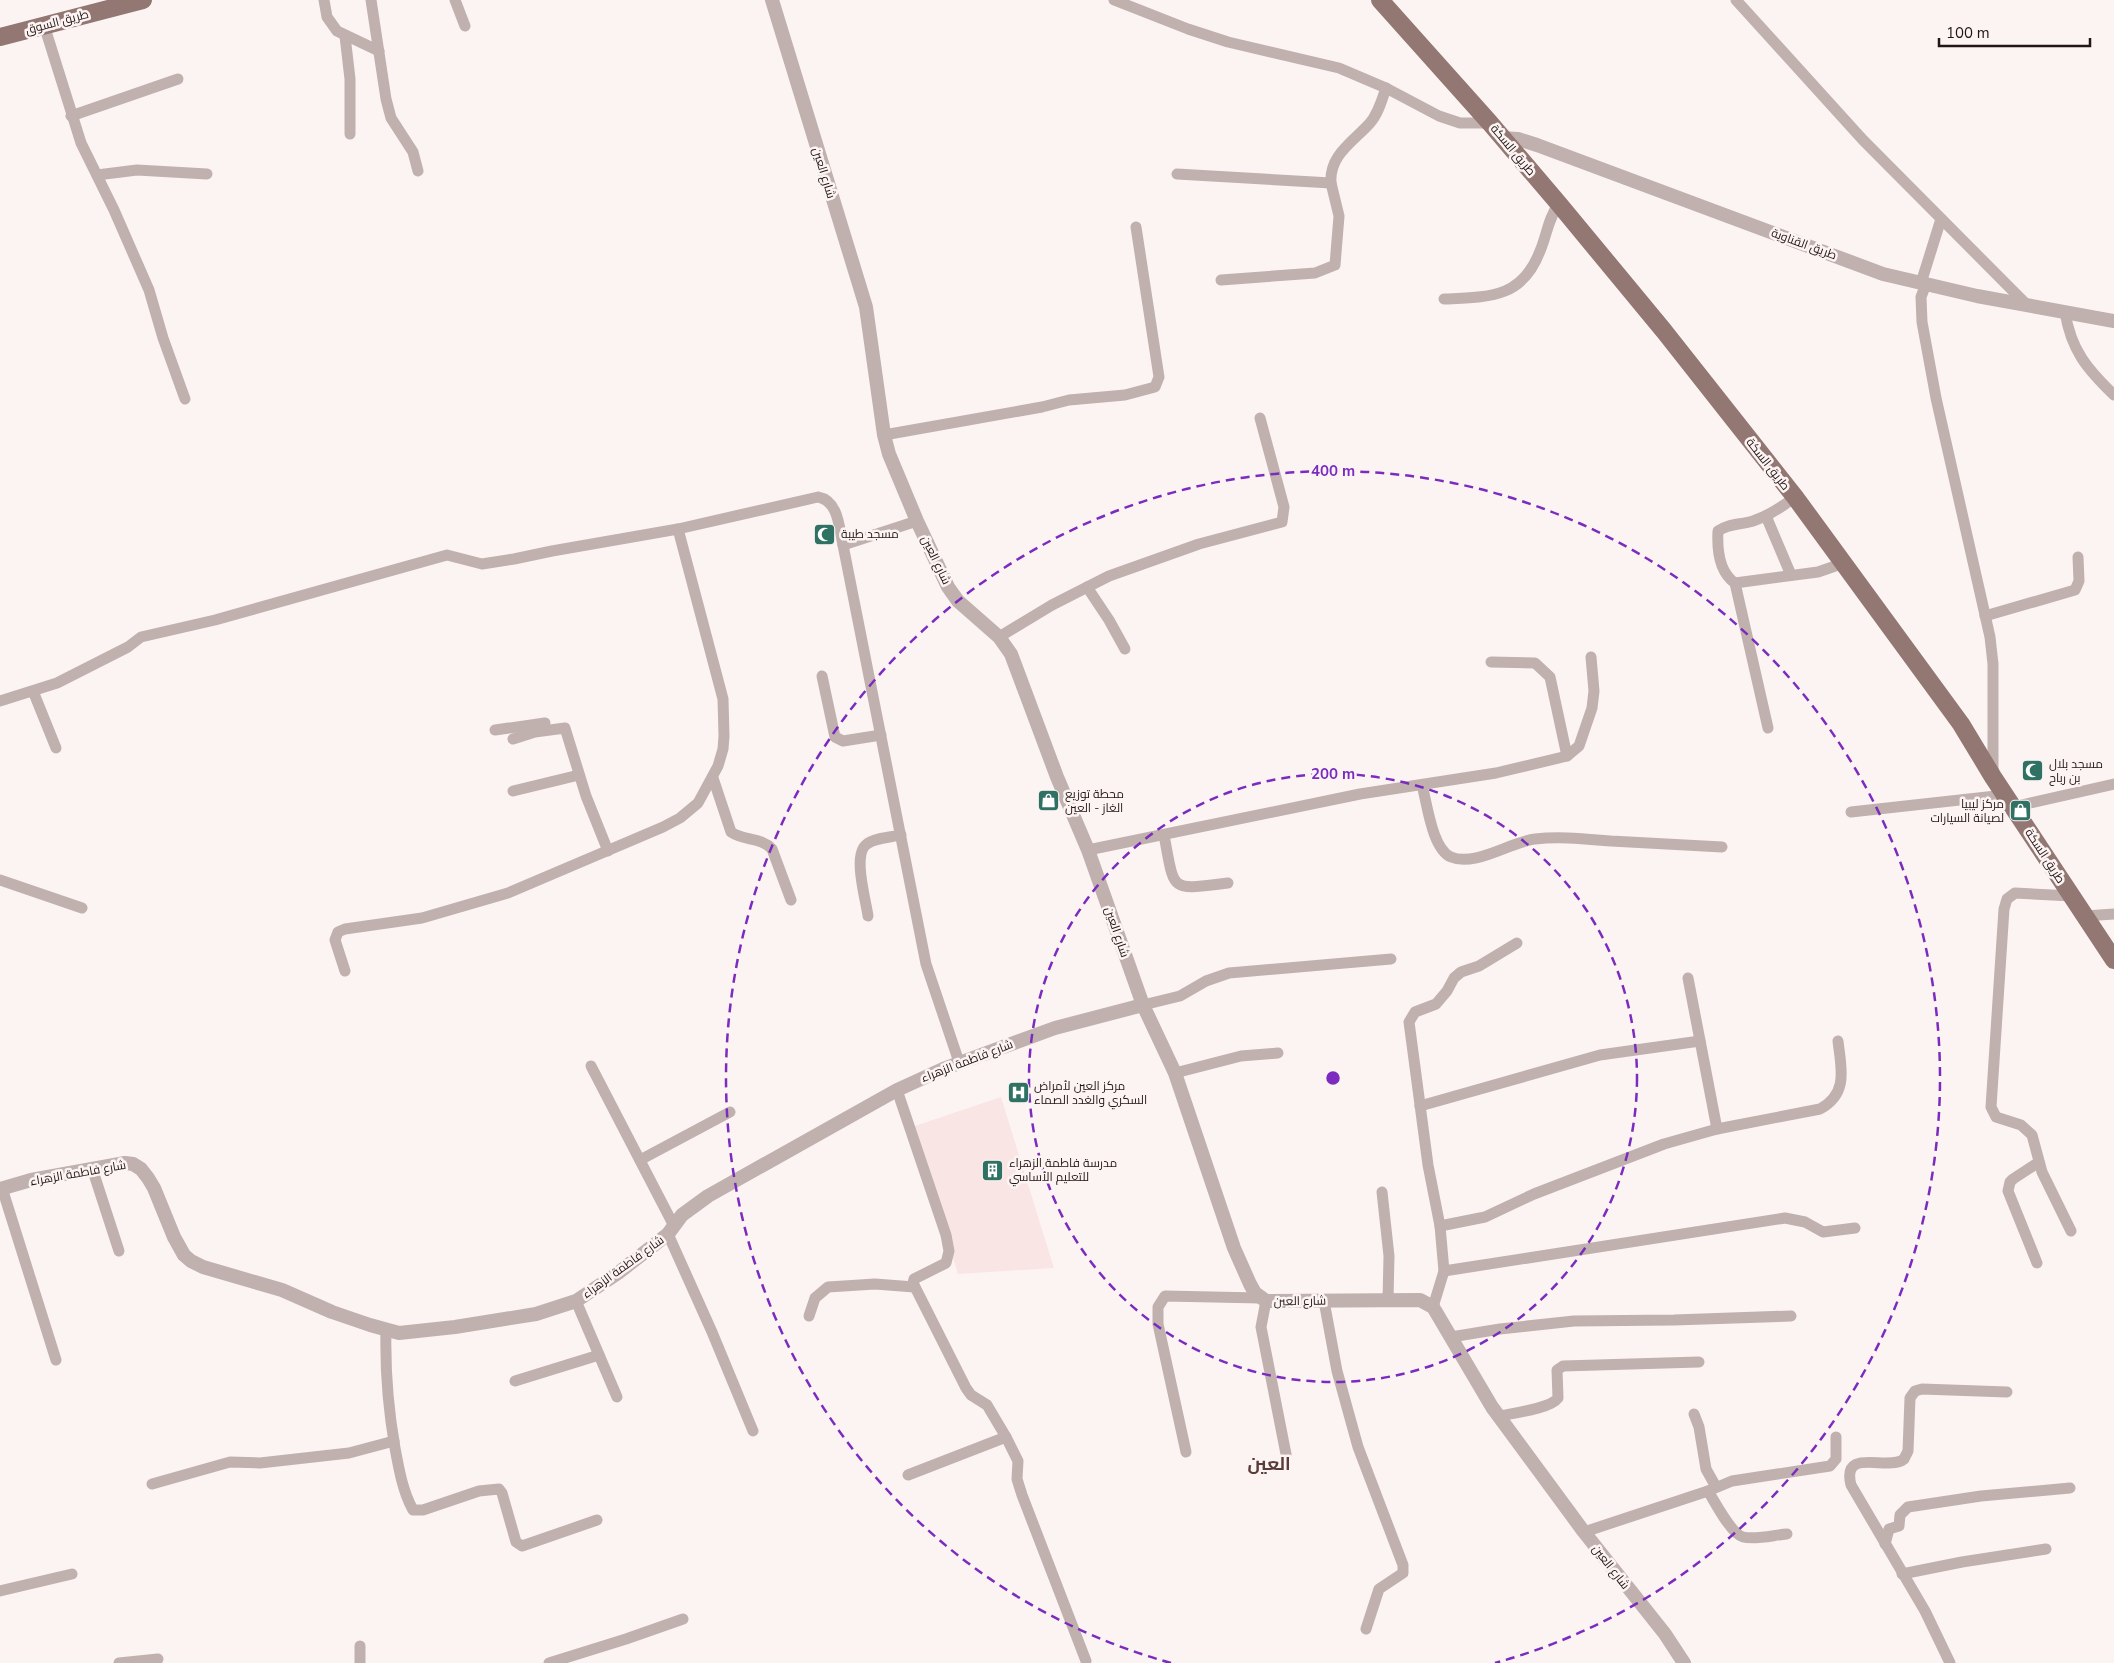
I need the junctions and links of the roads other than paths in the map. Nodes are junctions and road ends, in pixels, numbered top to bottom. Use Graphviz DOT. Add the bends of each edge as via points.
graph roads {
  1 [pos="103,0"];
  2 [pos="143,0"];
  3 [pos="324,0"];
  4 [pos="371,0"];
  5 [pos="455,0"];
  6 [pos="772,0"];
  7 [pos="1114,0"];
  8 [pos="1380,0"];
  9 [pos="1736,0"];
  10 [pos="44,26"];
  11 [pos="465,26"];
  12 [pos="0,27"];
  13 [pos="345,36"];
  14 [pos="0,37"];
  15 [pos="378,51"];
  16 [pos="178,80"];
  17 [pos="1386,88"];
  18 [pos="71,116"];
  19 [pos="1490,123"];
  20 [pos="350,134"];
  21 [pos="1502,138"];
  22 [pos="418,170"];
  23 [pos="207,174"];
  24 [pos="1177,174"];
  25 [pos="97,175"];
  26 [pos="1331,183"];
  27 [pos="1559,204"];
  28 [pos="1941,219"];
  29 [pos="1136,228"];
  30 [pos="1221,280"];
  31 [pos="1923,284"];
  32 [pos="1444,299"];
  33 [pos="2027,306"];
  34 [pos="2065,312"];
  35 [pos="2114,320"];
  36 [pos="2114,395"];
  37 [pos="185,399"];
  38 [pos="1260,418"];
  39 [pos="884,435"];
  40 [pos="1795,498"];
  41 [pos="1766,516"];
  42 [pos="917,521"];
  43 [pos="678,529"];
  44 [pos="843,545"];
  45 [pos="2078,557"];
  46 [pos="1844,563"];
  47 [pos="1792,575"];
  48 [pos="1735,583"];
  49 [pos="1087,587"];
  50 [pos="1985,616"];
  51 [pos="999,637"];
  52 [pos="1125,649"];
  53 [pos="1591,658"];
  54 [pos="1491,662"];
  55 [pos="822,676"];
  56 [pos="33,690"];
  57 [pos="0,701"];
  58 [pos="566,728"];
  59 [pos="1768,728"];
  60 [pos="494,730"];
  61 [pos="881,735"];
  62 [pos="513,739"];
  63 [pos="56,748"];
  64 [pos="1567,756"];
  65 [pos="579,775"];
  66 [pos="1993,777"];
  67 [pos="713,778"];
  68 [pos="2114,784"];
  69 [pos="1422,785"];
  70 [pos="513,791"];
  71 [pos="2009,801"];
  72 [pos="1851,812"];
  73 [pos="901,835"];
  74 [pos="1164,835"];
  75 [pos="1722,847"];
  76 [pos="1088,850"];
  77 [pos="608,851"];
  78 [pos="0,880"];
  79 [pos="1228,883"];
  80 [pos="2072,896"];
  81 [pos="791,900"];
  82 [pos="82,908"];
  83 [pos="2114,914"];
  84 [pos="868,916"];
  85 [pos="2085,916"];
  86 [pos="1518,943"];
  87 [pos="1391,958"];
  88 [pos="2114,960"];
  89 [pos="345,971"];
  90 [pos="1688,978"];
  91 [pos="1143,1005"];
  92 [pos="1700,1041"];
  93 [pos="1838,1041"];
  94 [pos="1278,1053"];
  95 [pos="959,1062"];
  96 [pos="591,1066"];
  97 [pos="1175,1072"];
  98 [pos="897,1090"];
  99 [pos="1420,1106"];
  100 [pos="730,1112"];
  101 [pos="1717,1129"];
  102 [pos="640,1160"];
  103 [pos="2039,1162"];
  104 [pos="92,1168"];
  105 [pos="1,1189"];
  106 [pos="1382,1192"];
  107 [pos="1440,1226"];
  108 [pos="1854,1228"];
  109 [pos="671,1230"];
  110 [pos="2072,1232"];
  111 [pos="119,1251"];
  112 [pos="2037,1263"];
  113 [pos="1444,1272"];
  114 [pos="914,1287"];
  115 [pos="1263,1299"];
  116 [pos="1388,1299"];
  117 [pos="576,1301"];
  118 [pos="1324,1301"];
  119 [pos="1433,1308"];
  120 [pos="809,1316"];
  121 [pos="1791,1316"];
  122 [pos="386,1330"];
  123 [pos="1451,1337"];
  124 [pos="599,1355"];
  125 [pos="56,1360"];
  126 [pos="1699,1362"];
  127 [pos="515,1381"];
  128 [pos="2007,1392"];
  129 [pos="617,1397"];
  130 [pos="1694,1414"];
  131 [pos="1499,1416"];
  132 [pos="754,1431"];
  133 [pos="1836,1437"];
  134 [pos="1006,1438"];
  135 [pos="394,1440"];
  136 [pos="1186,1452"];
  137 [pos="1286,1454"];
  138 [pos="908,1475"];
  139 [pos="152,1484"];
  140 [pos="2070,1488"];
  141 [pos="1712,1489"];
  142 [pos="596,1520"];
  143 [pos="1584,1532"];
  144 [pos="1787,1534"];
  145 [pos="1884,1544"];
  146 [pos="2046,1550"];
  147 [pos="72,1574"];
  148 [pos="1902,1574"];
  149 [pos="0,1591"];
  150 [pos="683,1619"];
  151 [pos="1366,1629"];
  152 [pos="360,1646"];
  153 [pos="158,1659"];
  154 [pos="1086,1661"];
  155 [pos="119,1663"];
  156 [pos="360,1663"];
  157 [pos="549,1663"];
  158 [pos="1684,1663"];
  159 [pos="1950,1663"];
  1 -- 12 [label="main road, طريق السوق"];
  2 -- 10 [label="main road, طريق السوق"];
  3 -- 13 [label="street" via="327,18"];
  4 -- 15 [label="street"];
  5 -- 11 [label="street"];
  6 -- 39 [label="street, شارع العين" via="866,307"];
  7 -- 17 [label="street" via="1228,42 1339,68"];
  8 -- 19 [label="main road, طريق السكة"];
  9 -- 28 [label="street" via="1863,140"];
  10 -- 14 [label="main road, طريق السوق"];
  10 -- 18 [label="street"];
  13 -- 15 [label="street"];
  13 -- 20 [label="street" via="350,79"];
  15 -- 22 [label="street" via="391,118 413,152"];
  16 -- 18 [label="street"];
  17 -- 19 [label="street" via="1439,116 1460,123"];
  17 -- 26 [label="street" via="1371,122 1336,159"];
  18 -- 25 [label="street"];
  19 -- 21 [label="main road, طريق السكة"];
  21 -- 27 [label="main road, طريق السكة"];
  21 -- 31 [label="street, طريق القناوية" via="1537,144 1883,274"];
  23 -- 25 [label="street" via="137,170"];
  24 -- 26 [label="street"];
  25 -- 37 [label="street" via="149,290"];
  26 -- 30 [label="street" via="1338,216 1335,265 1315,273"];
  27 -- 32 [label="street" via="1533,267 1512,289 1493,296"];
  27 -- 40 [label="main road, طريق السكة"];
  28 -- 31 [label="street"];
  28 -- 33 [label="street"];
  29 -- 39 [label="street" via="1159,377 1155,387"];
  31 -- 33 [label="street, طريق القناوية"];
  31 -- 50 [label="street" via="1922,322 1936,398"];
  33 -- 34 [label="street, طريق القناوية"];
  34 -- 35 [label="street, طريق القناوية"];
  34 -- 36 [label="street" via="2067,328 2080,359"];
  38 -- 49 [label="street" via="1284,507 1282,522 1199,544"];
  39 -- 42 [label="street, شارع العين"];
  40 -- 41 [label="street"];
  40 -- 46 [label="main road, طريق السكة"];
  41 -- 47 [label="street"];
  41 -- 48 [label="street" via="1718,531 1723,569"];
  42 -- 44 [label="street"];
  42 -- 51 [label="street, شارع العين" via="953,594"];
  43 -- 44 [label="street" via="818,497 825,498 835,510"];
  43 -- 56 [label="street" via="482,564 447,555 141,638 57,683"];
  43 -- 67 [label="street" via="722,699 725,721 723,749"];
  44 -- 61 [label="street"];
  45 -- 50 [label="street" via="2079,581 2075,590"];
  46 -- 47 [label="street" via="1818,572"];
  46 -- 66 [label="main road, طريق السكة" via="1961,724"];
  47 -- 48 [label="street"];
  48 -- 59 [label="street"];
  49 -- 51 [label="street"];
  49 -- 52 [label="street"];
  50 -- 66 [label="street" via="1993,664"];
  51 -- 76 [label="street, شارع العين" via="1011,654"];
  53 -- 64 [label="street" via="1592,708 1579,746"];
  54 -- 64 [label="street" via="1535,663 1550,677"];
  55 -- 61 [label="street" via="835,737 843,741"];
  56 -- 57 [label="street"];
  56 -- 63 [label="street"];
  58 -- 60 [label="street" via="563,722 557,721"];
  58 -- 62 [label="street"];
  58 -- 65 [label="street"];
  61 -- 73 [label="street"];
  64 -- 69 [label="street" via="1496,773"];
  65 -- 70 [label="street"];
  65 -- 77 [label="street"];
  66 -- 71 [label="main road, طريق السكة"];
  67 -- 77 [label="street" via="691,811 663,828"];
  67 -- 81 [label="street" via="731,832 739,837 766,842 772,849"];
  68 -- 71 [label="street"];
  69 -- 74 [label="street" via="1333,799"];
  69 -- 75 [label="street" via="1436,843 1451,858 1484,856 1523,841 1557,838"];
  71 -- 72 [label="street"];
  71 -- 80 [label="main road, طريق السكة"];
  73 -- 84 [label="street" via="867,843 862,849 860,864"];
  73 -- 95 [label="street" via="926,964"];
  74 -- 76 [label="street"];
  74 -- 79 [label="street" via="1176,883 1190,888"];
  76 -- 91 [label="street, شارع العين"];
  77 -- 89 [label="street" via="531,885 489,899 422,918 344,929 338,932 335,940"];
  78 -- 82 [label="street"];
  80 -- 85 [label="main road, طريق السكة"];
  80 -- 103 [label="street" via="2015,893 2006,899 2004,909 1991,1107 2001,1121 2027,1130"];
  83 -- 85 [label="street"];
  85 -- 88 [label="main road, طريق السكة"];
  86 -- 99 [label="street" via="1479,966 1461,972 1436,1004 1415,1012 1409,1022"];
  87 -- 91 [label="street" via="1229,974 1206,981 1180,996"];
  90 -- 92 [label="street"];
  91 -- 95 [label="street, شارع فاطمة الزهراء" via="1055,1028"];
  91 -- 97 [label="street, شارع العين"];
  92 -- 99 [label="street" via="1600,1055"];
  92 -- 101 [label="street"];
  93 -- 101 [label="street" via="1841,1086 1827,1105 1812,1111"];
  94 -- 97 [label="street" via="1241,1056"];
  95 -- 98 [label="street, شارع فاطمة الزهراء"];
  96 -- 102 [label="street"];
  97 -- 115 [label="street, شارع العين" via="1234,1248 1250,1284"];
  98 -- 109 [label="street, شارع فاطمة الزهراء" via="708,1196 686,1211"];
  98 -- 114 [label="street" via="949,1251 949,1257 940,1267 914,1279"];
  99 -- 107 [label="street"];
  100 -- 102 [label="street"];
  101 -- 107 [label="street" via="1664,1144 1597,1169 1519,1200 1486,1217"];
  102 -- 109 [label="street"];
  103 -- 110 [label="street"];
  103 -- 112 [label="street" via="2013,1179 2008,1191"];
  104 -- 105 [label="street, شارع فاطمة الزهراء"];
  104 -- 111 [label="street"];
  104 -- 122 [label="street, شارع فاطمة الزهراء" via="125,1163 141,1169 154,1188 174,1237 191,1261 282,1290 332,1312"];
  105 -- 125 [label="street"];
  106 -- 116 [label="street" via="1389,1256"];
  107 -- 113 [label="street"];
  108 -- 113 [label="street" via="1823,1232 1805,1222 1785,1218"];
  109 -- 117 [label="street, شارع فاطمة الزهراء" via="618,1273"];
  109 -- 132 [label="street"];
  113 -- 119 [label="street"];
  114 -- 120 [label="street" via="875,1284 828,1287 815,1298"];
  114 -- 134 [label="street" via="966,1388 987,1405"];
  115 -- 118 [label="street, شارع العين"];
  115 -- 136 [label="street" via="1165,1296 1158,1307 1158,1324"];
  115 -- 137 [label="street" via="1261,1327"];
  116 -- 118 [label="street, شارع العين"];
  116 -- 119 [label="street, شارع العين" via="1420,1300"];
  117 -- 122 [label="street, شارع فاطمة الزهراء" via="536,1314 411,1332"];
  117 -- 124 [label="street"];
  118 -- 151 [label="street" via="1337,1371 1358,1446 1403,1565 1403,1574 1379,1588"];
  119 -- 123 [label="street, شارع العين"];
  121 -- 123 [label="street" via="1574,1321"];
  122 -- 135 [label="street" via="387,1402"];
  123 -- 131 [label="street, شارع العين"];
  124 -- 127 [label="street"];
  124 -- 129 [label="street"];
  126 -- 131 [label="street" via="1563,1366 1557,1370 1556,1402"];
  128 -- 145 [label="street" via="1918,1389 1912,1394 1909,1401 1908,1451 1904,1459 1892,1464 1863,1461 1850,1473 1851,1485"];
  130 -- 141 [label="street"];
  131 -- 143 [label="street, شارع العين"];
  133 -- 141 [label="street" via="1836,1459 1830,1466 1741,1478"];
  134 -- 138 [label="street"];
  134 -- 154 [label="street" via="1018,1461 1017,1479 1022,1495"];
  135 -- 139 [label="street" via="349,1453 230,1462"];
  135 -- 142 [label="street" via="404,1490 413,1510 423,1510 479,1491 499,1489 516,1542 522,1546"];
  140 -- 145 [label="street" via="1988,1495 1908,1507 1900,1515 1900,1526 1889,1529"];
  141 -- 143 [label="street"];
  141 -- 144 [label="street" via="1740,1536"];
  143 -- 158 [label="street, شارع العين"];
  145 -- 148 [label="street"];
  146 -- 148 [label="street"];
  147 -- 149 [label="street"];
  148 -- 159 [label="street"];
  150 -- 157 [label="street"];
  152 -- 156 [label="street"];
  153 -- 155 [label="street"];
}
